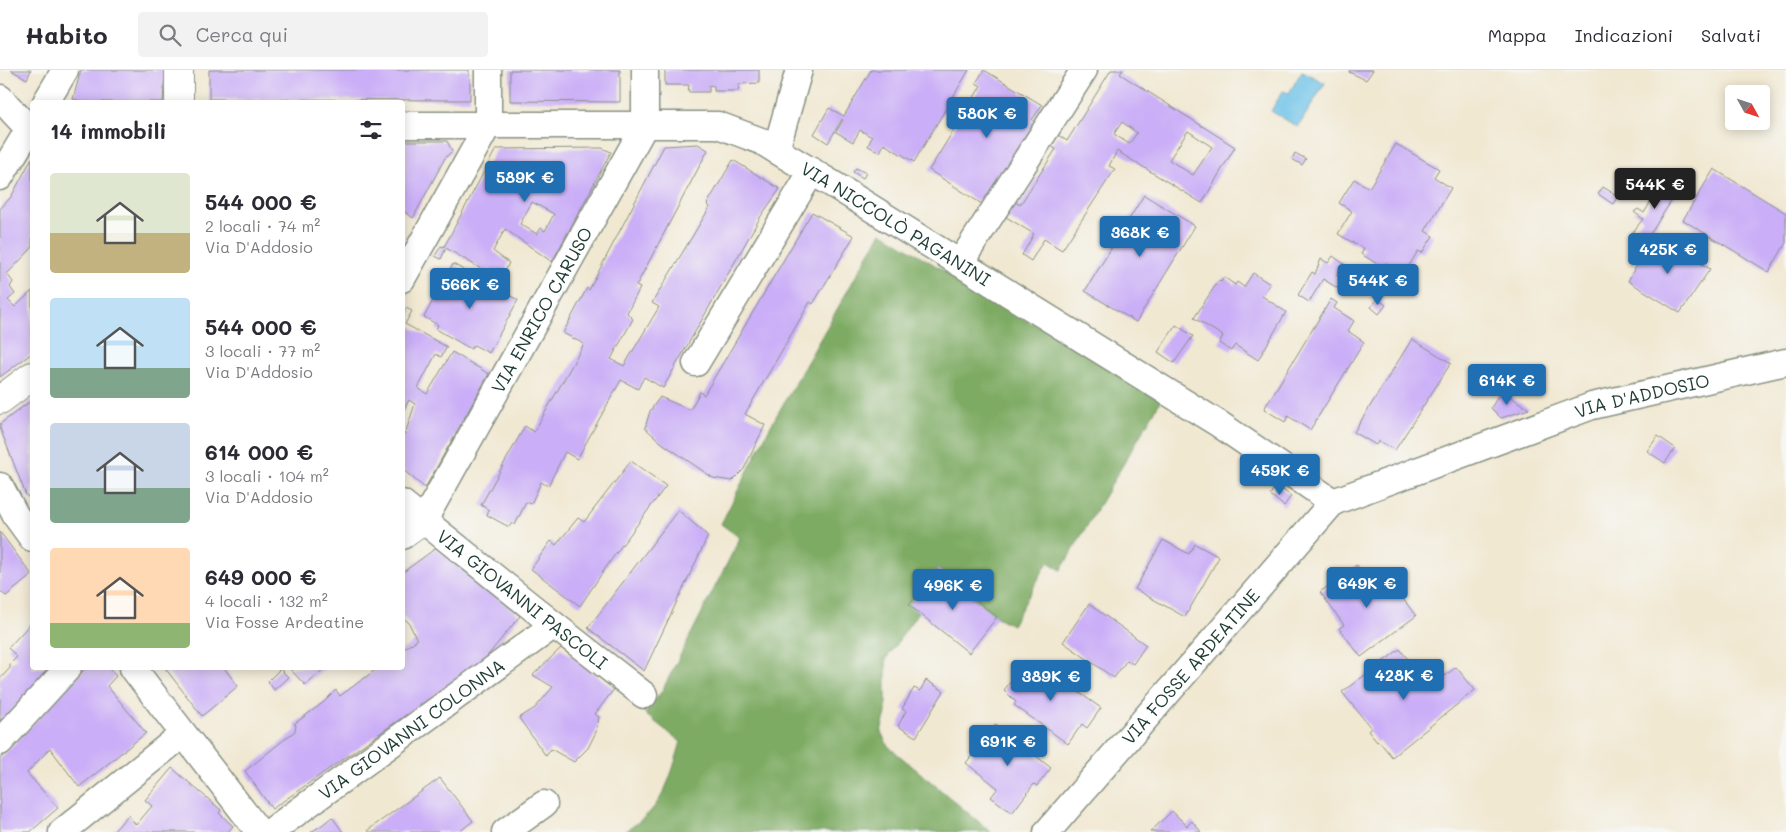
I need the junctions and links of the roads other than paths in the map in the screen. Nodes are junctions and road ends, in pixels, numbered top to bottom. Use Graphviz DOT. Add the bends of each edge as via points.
graph roads {
  1 [pos="65,70"];
  2 [pos="179,70"];
  3 [pos="488,70"];
  4 [pos="644,70"];
  5 [pos="799,70"];
  6 [pos="1084,70"];
  7 [pos="0,98"];
  8 [pos="47,100"];
  9 [pos="179,100"];
  10 [pos="30,125"];
  11 [pos="405,125"];
  12 [pos="488,125"];
  13 [pos="645,125"];
  14 [pos="30,128"];
  15 [pos="776,150"];
  16 [pos="812,172"];
  17 [pos="0,177"];
  18 [pos="960,263"];
  19 [pos="405,273"];
  20 [pos="1786,362"];
  21 [pos="696,363"];
  22 [pos="30,378"];
  23 [pos="0,400"];
  24 [pos="0,486"];
  25 [pos="1333,502"];
  26 [pos="405,505"];
  27 [pos="424,520"];
  28 [pos="405,534"];
  29 [pos="30,535"];
  30 [pos="554,625"];
  31 [pos="66,670"];
  32 [pos="135,670"];
  33 [pos="644,695"];
  34 [pos="183,734"];
  35 [pos="0,742"];
  36 [pos="544,804"];
  37 [pos="62,832"];
  38 [pos="260,832"];
  39 [pos="270,832"];
  40 [pos="505,832"];
  41 [pos="1047,832"];
  1 -- 8 [label="street"];
  2 -- 9 [label="main road"];
  3 -- 12 [label="street"];
  4 -- 13 [label="street"];
  5 -- 15 [label="street"];
  6 -- 18 [label="street"];
  7 -- 10 [label="street"];
  11 -- 12 [label="street, VIA NICCOLÒ PAGANINI"];
  12 -- 13 [label="street, VIA NICCOLÒ PAGANINI"];
  12 -- 19 [label="street"];
  13 -- 15 [label="street, VIA NICCOLÒ PAGANINI" via="718,125"];
  13 -- 27 [label="street, VIA ENRICO CARUSO"];
  14 -- 17 [label="street"];
  15 -- 16 [label="street, VIA NICCOLÒ PAGANINI"];
  16 -- 18 [label="street, VIA NICCOLÒ PAGANINI"];
  16 -- 21 [label="street"];
  18 -- 25 [label="street, VIA NICCOLÒ PAGANINI" via="1219,424"];
  20 -- 25 [label="street, VIA D'ADDOSIO" via="1592,406"];
  22 -- 23 [label="main road"];
  24 -- 29 [label="street"];
  25 -- 41 [label="street, VIA FOSSE ARDEATINE"];
  26 -- 27 [label="street, VIA GIOVANNI PASCOLI"];
  27 -- 28 [label="street, VIA ENRICO CARUSO"];
  27 -- 30 [label="street, VIA GIOVANNI PASCOLI"];
  30 -- 33 [label="street, VIA GIOVANNI PASCOLI"];
  30 -- 39 [label="street, VIA GIOVANNI COLONNA"];
  31 -- 35 [label="street"];
  32 -- 34 [label="street"];
  34 -- 37 [label="street"];
  34 -- 38 [label="street"];
  36 -- 40 [label="street"];
}
